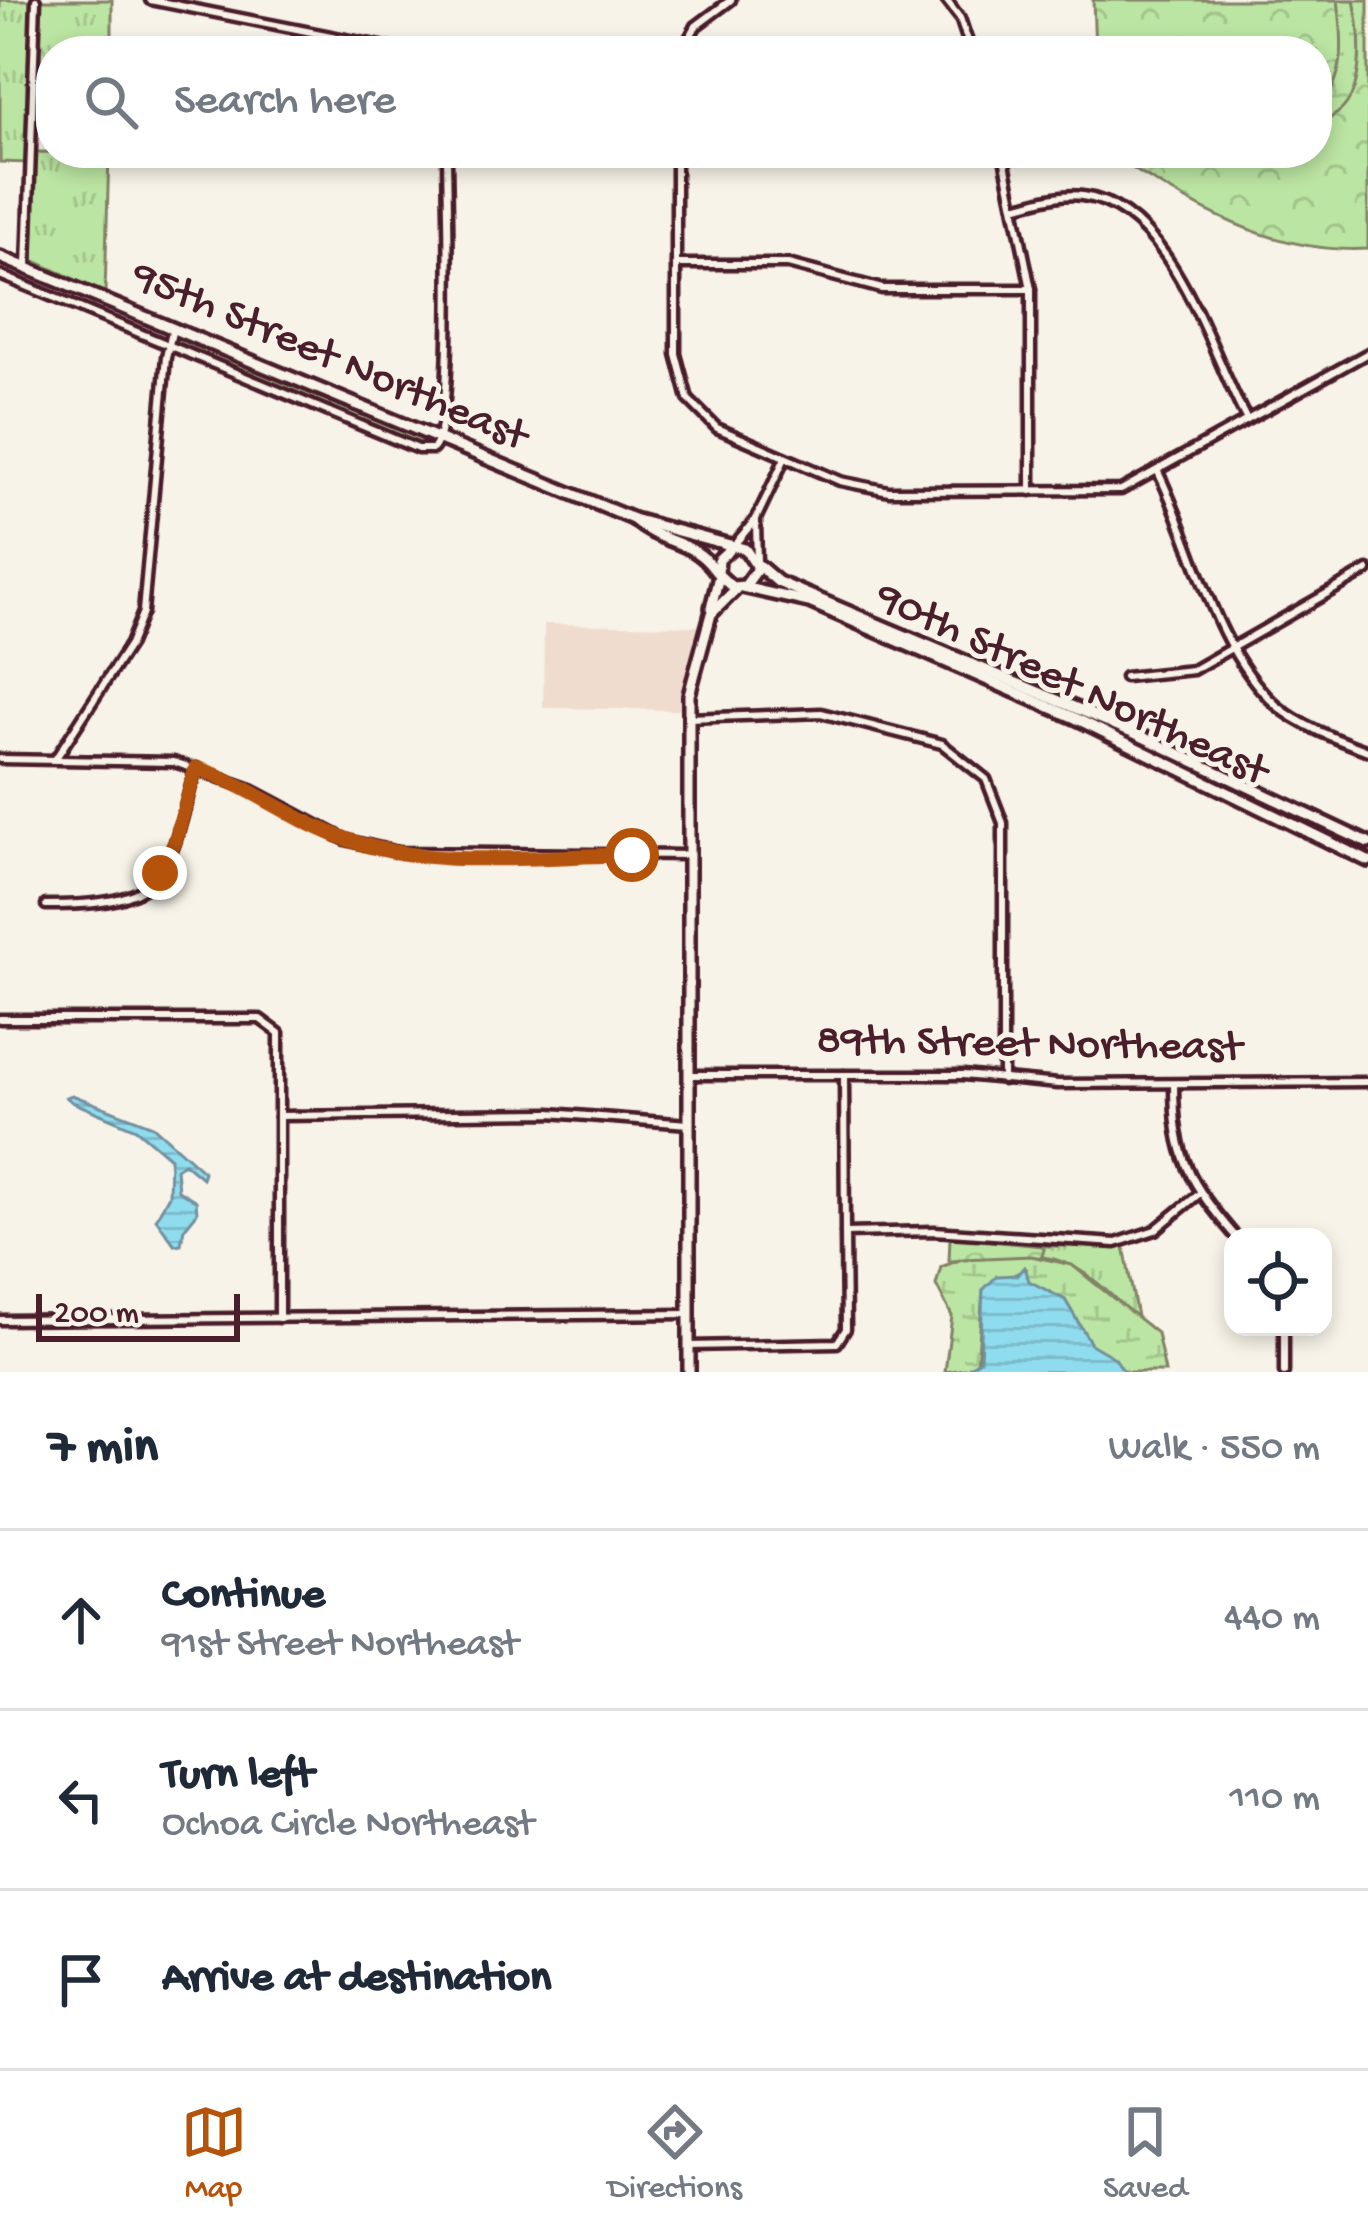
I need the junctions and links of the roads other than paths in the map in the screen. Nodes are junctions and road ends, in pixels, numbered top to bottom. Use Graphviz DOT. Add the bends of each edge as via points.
graph roads {
  1 [pos="36,0"];
  2 [pos="150,0"];
  3 [pos="731,0"];
  4 [pos="948,1"];
  5 [pos="331,36"];
  6 [pos="692,36"];
  7 [pos="964,36"];
  8 [pos="447,168"];
  9 [pos="676,168"];
  10 [pos="1008,168"];
  11 [pos="1018,206"];
  12 [pos="0,256"];
  13 [pos="676,263"];
  14 [pos="27,268"];
  15 [pos="0,274"];
  16 [pos="1031,289"];
  17 [pos="173,328"];
  18 [pos="169,344"];
  19 [pos="1368,353"];
  20 [pos="1246,420"];
  21 [pos="442,439"];
  22 [pos="784,458"];
  23 [pos="1158,472"];
  24 [pos="1031,491"];
  25 [pos="633,519"];
  26 [pos="756,519"];
  27 [pos="733,547"];
  28 [pos="757,563"];
  29 [pos="1368,570"];
  30 [pos="718,575"];
  31 [pos="740,587"];
  32 [pos="711,614"];
  33 [pos="1235,647"];
  34 [pos="1125,677"];
  35 [pos="688,718"];
  36 [pos="1368,752"];
  37 [pos="56,758"];
  38 [pos="0,759"];
  39 [pos="196,768"];
  40 [pos="1368,843"];
  41 [pos="688,855"];
  42 [pos="1368,861"];
  43 [pos="46,905"];
  44 [pos="0,1019"];
  45 [pos="688,1075"];
  46 [pos="844,1075"];
  47 [pos="1003,1080"];
  48 [pos="1368,1082"];
  49 [pos="1174,1084"];
  50 [pos="279,1116"];
  51 [pos="688,1124"];
  52 [pos="1199,1194"];
  53 [pos="1228,1228"];
  54 [pos="845,1233"];
  55 [pos="689,1314"];
  56 [pos="279,1318"];
  57 [pos="0,1320"];
  58 [pos="1284,1336"];
  59 [pos="689,1346"];
  60 [pos="689,1372"];
  61 [pos="1284,1372"];
  1 -- 14 [label="street"];
  2 -- 5 [label="street"];
  3 -- 6 [label="street"];
  4 -- 7 [label="street"];
  8 -- 21 [label="street"];
  9 -- 13 [label="street"];
  10 -- 11 [label="street"];
  11 -- 16 [label="street"];
  11 -- 20 [label="street" via="1073,195 1110,204 1171,262"];
  12 -- 14 [label="main road, 95th Street Northeast"];
  13 -- 16 [label="street" via="788,264 882,289"];
  13 -- 22 [label="street" via="677,364 688,399 717,428"];
  14 -- 17 [label="main road, 95th Street Northeast"];
  15 -- 18 [label="street"];
  16 -- 24 [label="street"];
  17 -- 18 [label="street"];
  17 -- 21 [label="main road, 95th Street Northeast"];
  18 -- 21 [label="street" via="418,448 438,448"];
  18 -- 37 [label="street" via="143,612"];
  19 -- 20 [label="street"];
  20 -- 23 [label="street"];
  21 -- 25 [label="main road, 95th Street Northeast"];
  22 -- 24 [label="street" via="884,491"];
  22 -- 26 [label="street"];
  23 -- 24 [label="street" via="1121,490"];
  23 -- 33 [label="street"];
  25 -- 27 [label="main road"];
  25 -- 30 [label="main road" via="702,551"];
  26 -- 27 [label="street"];
  26 -- 28 [label="street"];
  27 -- 28 [label="main road"];
  27 -- 30 [label="main road" via="719,560"];
  28 -- 31 [label="main road" via="754,579"];
  28 -- 40 [label="main road, 90th Street Northeast" via="778,582 1130,731"];
  29 -- 33 [label="street"];
  30 -- 31 [label="main road"];
  30 -- 32 [label="main road"];
  31 -- 32 [label="main road"];
  31 -- 42 [label="main road, 90th Street Northeast" via="797,598 1075,718"];
  32 -- 35 [label="main road"];
  33 -- 34 [label="street" via="1181,674"];
  33 -- 36 [label="street" via="1273,703"];
  35 -- 41 [label="main road"];
  35 -- 47 [label="street" via="840,716 954,750 980,771 1003,824"];
  37 -- 38 [label="street"];
  37 -- 39 [label="street" via="155,758"];
  39 -- 41 [label="street" via="328,832 398,853"];
  39 -- 43 [label="street" via="156,880 122,902"];
  41 -- 45 [label="main road"];
  44 -- 50 [label="street" via="260,1019 274,1025"];
  45 -- 46 [label="street, 89th Street Northeast"];
  45 -- 51 [label="main road"];
  46 -- 47 [label="street, 89th Street Northeast"];
  46 -- 54 [label="street"];
  47 -- 49 [label="street, 89th Street Northeast"];
  48 -- 49 [label="street, 89th Street Northeast"];
  49 -- 52 [label="street" via="1175,1137"];
  50 -- 51 [label="street" via="550,1113"];
  50 -- 56 [label="street"];
  51 -- 55 [label="main road"];
  52 -- 53 [label="street"];
  52 -- 54 [label="street" via="1156,1231 1116,1243"];
  54 -- 59 [label="street" via="846,1329 837,1343"];
  55 -- 56 [label="street"];
  55 -- 59 [label="main road"];
  56 -- 57 [label="street"];
  58 -- 61 [label="street"];
  59 -- 60 [label="main road"];
}
